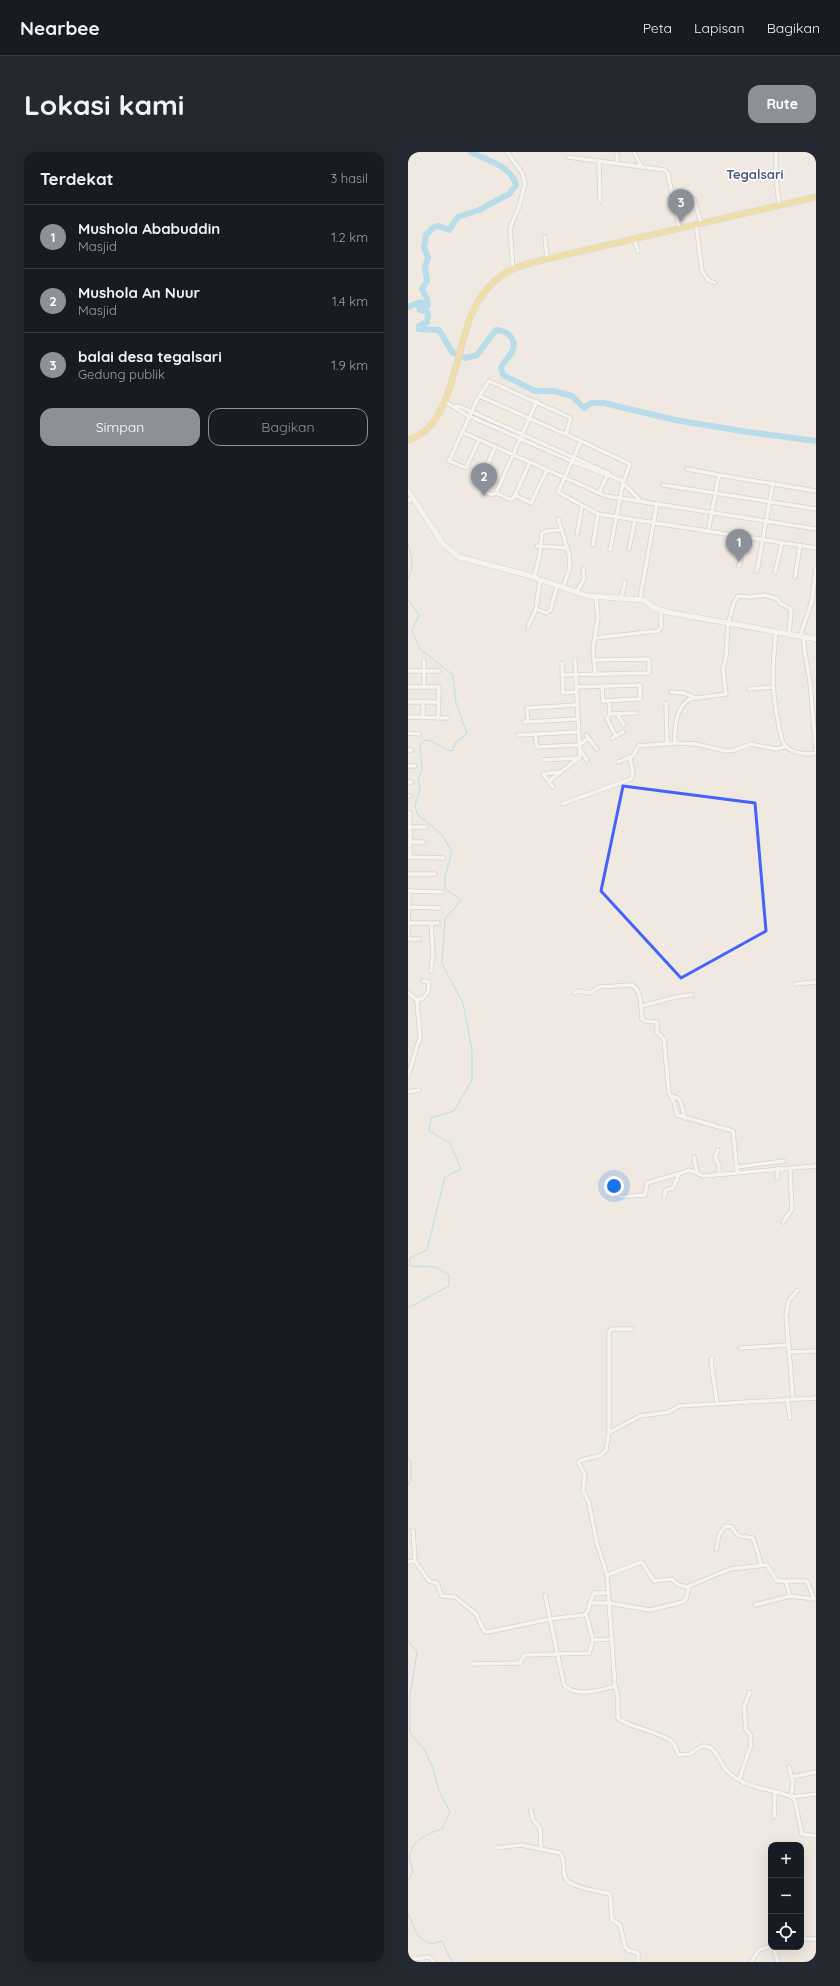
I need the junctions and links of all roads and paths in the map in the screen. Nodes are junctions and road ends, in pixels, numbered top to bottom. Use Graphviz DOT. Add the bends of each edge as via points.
graph roads {
  1 [pos="507,152"];
  2 [pos="634,152"];
  3 [pos="776,152"];
  4 [pos="617,154"];
  5 [pos="568,157"];
  6 [pos="599,161"];
  7 [pos="617,164"];
  8 [pos="641,166"];
  9 [pos="816,197"];
  10 [pos="694,199"];
  11 [pos="600,201"];
  12 [pos="780,205"];
  13 [pos="698,224"];
  14 [pos="680,228"];
  15 [pos="545,237"];
  16 [pos="634,239"];
  17 [pos="638,251"];
  18 [pos="547,259"];
  19 [pos="513,269"];
  20 [pos="715,283"];
  21 [pos="479,396"];
  22 [pos="537,401"];
  23 [pos="445,402"];
  24 [pos="455,407"];
  25 [pos="471,412"];
  26 [pos="469,416"];
  27 [pos="529,419"];
  28 [pos="462,432"];
  29 [pos="566,434"];
  30 [pos="521,436"];
  31 [pos="408,440"];
  32 [pos="479,440"];
  33 [pos="581,441"];
  34 [pos="495,447"];
  35 [pos="513,455"];
  36 [pos="572,459"];
  37 [pos="530,462"];
  38 [pos="687,469"];
  39 [pos="547,470"];
  40 [pos="608,474"];
  41 [pos="719,475"];
  42 [pos="564,478"];
  43 [pos="623,482"];
  44 [pos="773,483"];
  45 [pos="663,485"];
  46 [pos="408,491"];
  47 [pos="816,491"];
  48 [pos="496,493"];
  49 [pos="599,493"];
  50 [pos="714,493"];
  51 [pos="515,495"];
  52 [pos="410,499"];
  53 [pos="619,499"];
  54 [pos="639,500"];
  55 [pos="771,502"];
  56 [pos="658,503"];
  57 [pos="582,506"];
  58 [pos="816,510"];
  59 [pos="711,512"];
  60 [pos="598,514"];
  61 [pos="617,516"];
  62 [pos="558,519"];
  63 [pos="635,520"];
  64 [pos="767,521"];
  65 [pos="654,523"];
  66 [pos="816,529"];
  67 [pos="562,530"];
  68 [pos="708,532"];
  69 [pos="576,534"];
  70 [pos="745,537"];
  71 [pos="764,540"];
  72 [pos="782,543"];
  73 [pos="539,546"];
  74 [pos="593,546"];
  75 [pos="800,546"];
  76 [pos="568,548"];
  77 [pos="816,548"];
  78 [pos="630,549"];
  79 [pos="610,550"];
  80 [pos="739,566"];
  81 [pos="816,567"];
  82 [pos="583,569"];
  83 [pos="757,571"];
  84 [pos="775,572"];
  85 [pos="795,577"];
  86 [pos="534,578"];
  87 [pos="540,581"];
  88 [pos="625,582"];
  89 [pos="557,586"];
  90 [pos="563,588"];
  91 [pos="576,593"];
  92 [pos="596,598"];
  93 [pos="621,598"];
  94 [pos="640,599"];
  95 [pos="536,609"];
  96 [pos="661,610"];
  97 [pos="728,624"];
  98 [pos="528,627"];
  99 [pos="776,632"];
  100 [pos="790,634"];
  101 [pos="802,636"];
  102 [pos="595,638"];
  103 [pos="816,639"];
  104 [pos="424,660"];
  105 [pos="575,660"];
  106 [pos="594,660"];
  107 [pos="562,663"];
  108 [pos="408,671"];
  109 [pos="424,671"];
  110 [pos="439,671"];
  111 [pos="595,673"];
  112 [pos="575,674"];
  113 [pos="562,675"];
  114 [pos="408,687"];
  115 [pos="424,687"];
  116 [pos="576,687"];
  117 [pos="602,687"];
  118 [pos="772,687"];
  119 [pos="749,689"];
  120 [pos="576,692"];
  121 [pos="670,692"];
  122 [pos="696,698"];
  123 [pos="609,700"];
  124 [pos="408,702"];
  125 [pos="423,702"];
  126 [pos="439,702"];
  127 [pos="666,703"];
  128 [pos="577,705"];
  129 [pos="636,713"];
  130 [pos="610,714"];
  131 [pos="617,714"];
  132 [pos="408,717"];
  133 [pos="423,718"];
  134 [pos="438,718"];
  135 [pos="448,718"];
  136 [pos="578,719"];
  137 [pos="624,725"];
  138 [pos="815,729"];
  139 [pos="578,732"];
  140 [pos="622,732"];
  141 [pos="408,734"];
  142 [pos="420,734"];
  143 [pos="535,734"];
  144 [pos="586,734"];
  145 [pos="518,735"];
  146 [pos="616,736"];
  147 [pos="589,738"];
  148 [pos="612,738"];
  149 [pos="675,743"];
  150 [pos="667,744"];
  151 [pos="579,747"];
  152 [pos="785,747"];
  153 [pos="597,749"];
  154 [pos="816,752"];
  155 [pos="578,758"];
  156 [pos="630,758"];
  157 [pos="563,759"];
  158 [pos="543,760"];
  159 [pos="588,760"];
  160 [pos="618,762"];
  161 [pos="408,766"];
  162 [pos="415,766"];
  163 [pos="564,769"];
  164 [pos="559,772"];
  165 [pos="548,781"];
  166 [pos="553,787"];
  167 [pos="562,804"];
  168 [pos="408,812"];
  169 [pos="409,827"];
  170 [pos="426,827"];
  171 [pos="409,842"];
  172 [pos="424,842"];
  173 [pos="409,857"];
  174 [pos="444,858"];
  175 [pos="408,874"];
  176 [pos="435,874"];
  177 [pos="408,891"];
  178 [pos="442,892"];
  179 [pos="408,907"];
  180 [pos="440,908"];
  181 [pos="408,923"];
  182 [pos="431,923"];
  183 [pos="438,924"];
  184 [pos="408,939"];
  185 [pos="419,939"];
  186 [pos="431,972"];
  187 [pos="423,981"];
  188 [pos="816,982"];
  189 [pos="795,984"];
  190 [pos="408,993"];
  191 [pos="575,993"];
  192 [pos="692,995"];
  193 [pos="417,1000"];
  194 [pos="641,1006"];
  195 [pos="408,1076"];
  196 [pos="419,1090"];
  197 [pos="408,1092"];
  198 [pos="671,1096"];
  199 [pos="685,1118"];
  200 [pos="718,1150"];
  201 [pos="694,1157"];
  202 [pos="784,1161"];
  203 [pos="816,1166"];
  204 [pos="737,1167"];
  205 [pos="778,1168"];
  206 [pos="790,1168"];
  207 [pos="682,1172"];
  208 [pos="737,1172"];
  209 [pos="697,1173"];
  210 [pos="719,1174"];
  211 [pos="777,1178"];
  212 [pos="618,1197"];
  213 [pos="664,1198"];
  214 [pos="783,1222"];
  215 [pos="798,1290"];
  216 [pos="632,1329"];
  217 [pos="789,1345"];
  218 [pos="740,1348"];
  219 [pos="816,1351"];
  220 [pos="790,1352"];
  221 [pos="712,1358"];
  222 [pos="816,1398"];
  223 [pos="787,1399"];
  224 [pos="793,1399"];
  225 [pos="717,1403"];
  226 [pos="790,1418"];
  227 [pos="610,1432"];
  228 [pos="413,1530"];
  229 [pos="716,1550"];
  230 [pos="415,1561"];
  231 [pos="408,1562"];
  232 [pos="761,1565"];
  233 [pos="607,1575"];
  234 [pos="786,1582"];
  235 [pos="688,1587"];
  236 [pos="608,1593"];
  237 [pos="545,1595"];
  238 [pos="790,1596"];
  239 [pos="815,1599"];
  240 [pos="590,1603"];
  241 [pos="609,1603"];
  242 [pos="755,1605"];
  243 [pos="586,1614"];
  244 [pos="550,1619"];
  245 [pos="612,1639"];
  246 [pos="593,1640"];
  247 [pos="558,1655"];
  248 [pos="471,1664"];
  249 [pos="615,1686"];
  250 [pos="750,1692"];
  251 [pos="789,1767"];
  252 [pos="816,1772"];
  253 [pos="792,1777"];
  254 [pos="739,1780"];
  255 [pos="775,1793"];
  256 [pos="816,1794"];
  257 [pos="791,1797"];
  258 [pos="531,1810"];
  259 [pos="774,1817"];
  260 [pos="816,1836"];
  261 [pos="496,1848"];
  262 [pos="541,1849"];
  263 [pos="804,1939"];
  264 [pos="816,1939"];
  265 [pos="768,1948"];
  266 [pos="773,1950"];
  267 [pos="408,1960"];
  268 [pos="434,1962"];
  269 [pos="638,1962"];
  270 [pos="751,1962"];
  271 [pos="778,1962"];
  1 -- 19 [label="street" via="525,183 510,228"];
  2 -- 8 [label="street"];
  3 -- 12 [label="street"];
  4 -- 7 [label="street"];
  5 -- 6 [label="street"];
  6 -- 7 [label="street"];
  6 -- 11 [label="street"];
  7 -- 8 [label="street"];
  8 -- 14 [label="street" via="667,171"];
  9 -- 12 [label="main road"];
  10 -- 13 [label="street"];
  12 -- 13 [label="main road"];
  13 -- 14 [label="main road"];
  13 -- 20 [label="street" via="702,272 708,280"];
  14 -- 16 [label="main road"];
  15 -- 18 [label="street"];
  16 -- 17 [label="street"];
  16 -- 18 [label="main road"];
  18 -- 19 [label="main road"];
  19 -- 23 [label="main road" via="493,283 479,299 469,320"];
  21 -- 22 [label="street" via="490,381"];
  21 -- 25 [label="street"];
  21 -- 27 [label="street"];
  22 -- 27 [label="street"];
  22 -- 29 [label="street" via="571,418"];
  23 -- 24 [label="street"];
  23 -- 31 [label="main road" via="432,424"];
  24 -- 25 [label="street" via="459,406"];
  24 -- 26 [label="street"];
  25 -- 26 [label="street"];
  25 -- 30 [label="street"];
  26 -- 28 [label="street"];
  26 -- 30 [label="street"];
  27 -- 29 [label="street"];
  27 -- 30 [label="street"];
  28 -- 32 [label="street"];
  28 -- 32 [label="street" via="449,460 463,468 466,468"];
  29 -- 33 [label="street"];
  30 -- 35 [label="street"];
  30 -- 36 [label="street"];
  32 -- 34 [label="street"];
  33 -- 36 [label="street"];
  33 -- 43 [label="street" via="630,463"];
  34 -- 35 [label="street"];
  34 -- 48 [label="street" via="481,482 484,491 492,495"];
  35 -- 37 [label="street"];
  35 -- 48 [label="street"];
  36 -- 40 [label="street"];
  36 -- 42 [label="street"];
  37 -- 39 [label="street"];
  37 -- 51 [label="street"];
  38 -- 41 [label="street"];
  39 -- 42 [label="street"];
  39 -- 51 [label="street" via="531,503"];
  40 -- 43 [label="street"];
  40 -- 49 [label="street"];
  41 -- 44 [label="street"];
  41 -- 50 [label="street"];
  42 -- 49 [label="street"];
  42 -- 57 [label="street" via="558,492"];
  43 -- 53 [label="street"];
  43 -- 54 [label="street"];
  44 -- 47 [label="street"];
  44 -- 55 [label="street"];
  45 -- 50 [label="street"];
  46 -- 52 [label="street"];
  48 -- 51 [label="street" via="512,500"];
  49 -- 53 [label="street"];
  50 -- 55 [label="street"];
  50 -- 59 [label="street"];
  52 -- 86 [label="street" via="426,516 443,544 454,554"];
  53 -- 54 [label="street"];
  53 -- 61 [label="street"];
  54 -- 56 [label="street"];
  55 -- 58 [label="street"];
  55 -- 64 [label="street"];
  56 -- 59 [label="street"];
  56 -- 65 [label="street"];
  57 -- 60 [label="street"];
  57 -- 69 [label="street"];
  59 -- 64 [label="street"];
  59 -- 68 [label="street"];
  60 -- 61 [label="street"];
  60 -- 74 [label="street"];
  61 -- 63 [label="street"];
  61 -- 79 [label="street"];
  62 -- 67 [label="street"];
  63 -- 65 [label="street"];
  63 -- 78 [label="street"];
  64 -- 66 [label="street"];
  64 -- 71 [label="street"];
  65 -- 68 [label="street"];
  65 -- 94 [label="street"];
  67 -- 73 [label="street" via="543,533"];
  67 -- 76 [label="street"];
  68 -- 70 [label="street"];
  70 -- 71 [label="street"];
  70 -- 80 [label="street"];
  71 -- 72 [label="street"];
  71 -- 83 [label="street"];
  72 -- 75 [label="street"];
  72 -- 84 [label="street"];
  73 -- 76 [label="street"];
  73 -- 86 [label="street"];
  75 -- 77 [label="street"];
  75 -- 85 [label="street"];
  76 -- 90 [label="street" via="570,567"];
  81 -- 101 [label="street" via="812,601"];
  82 -- 91 [label="street" via="584,580"];
  86 -- 87 [label="street"];
  87 -- 89 [label="street"];
  87 -- 95 [label="street"];
  88 -- 93 [label="street"];
  89 -- 90 [label="street"];
  89 -- 95 [label="street" via="550,611 546,613"];
  90 -- 91 [label="street"];
  91 -- 92 [label="street"];
  92 -- 93 [label="street"];
  92 -- 102 [label="street" via="598,618"];
  93 -- 94 [label="street"];
  94 -- 96 [label="street"];
  95 -- 98 [label="street"];
  96 -- 97 [label="street"];
  96 -- 102 [label="street" via="661,627 657,631 613,638"];
  97 -- 99 [label="street"];
  97 -- 100 [label="street" via="738,596 771,596 791,609"];
  97 -- 122 [label="street" via="723,670 726,694"];
  99 -- 100 [label="street"];
  99 -- 118 [label="street"];
  100 -- 101 [label="street"];
  101 -- 103 [label="street"];
  101 -- 138 [label="street"];
  102 -- 106 [label="street"];
  104 -- 109 [label="street"];
  105 -- 112 [label="street"];
  106 -- 111 [label="street"];
  106 -- 111 [label="street" via="649,659 650,672"];
  107 -- 113 [label="street"];
  108 -- 109 [label="street"];
  109 -- 110 [label="street"];
  109 -- 115 [label="street"];
  111 -- 112 [label="street"];
  112 -- 113 [label="street"];
  112 -- 116 [label="street"];
  113 -- 120 [label="street" via="563,693"];
  114 -- 115 [label="street"];
  115 -- 126 [label="street" via="439,687"];
  116 -- 117 [label="street"];
  116 -- 120 [label="street"];
  117 -- 123 [label="street" via="603,701"];
  117 -- 123 [label="street" via="640,685 640,699"];
  118 -- 119 [label="street"];
  118 -- 152 [label="street" via="776,718"];
  120 -- 128 [label="street"];
  121 -- 122 [label="street" via="684,693"];
  122 -- 149 [label="street" via="690,699 682,706 675,725"];
  123 -- 130 [label="street"];
  124 -- 125 [label="street"];
  125 -- 126 [label="street"];
  125 -- 133 [label="street"];
  126 -- 134 [label="street"];
  127 -- 150 [label="street"];
  128 -- 136 [label="street"];
  128 -- 136 [label="street" via="527,708 526,722"];
  129 -- 131 [label="street"];
  130 -- 131 [label="street"];
  130 -- 146 [label="street" via="606,719"];
  131 -- 137 [label="street"];
  132 -- 133 [label="street"];
  133 -- 134 [label="street"];
  134 -- 135 [label="street"];
  136 -- 139 [label="street"];
  138 -- 154 [label="street"];
  139 -- 143 [label="street"];
  139 -- 151 [label="street"];
  140 -- 146 [label="street"];
  141 -- 142 [label="street"];
  143 -- 145 [label="street"];
  143 -- 151 [label="street" via="537,747"];
  144 -- 147 [label="street"];
  146 -- 148 [label="street"];
  147 -- 151 [label="street"];
  147 -- 153 [label="street"];
  149 -- 150 [label="street"];
  149 -- 152 [label="street" via="696,744 726,751 751,744 775,749"];
  150 -- 156 [label="street" via="638,746"];
  151 -- 155 [label="street"];
  151 -- 159 [label="street"];
  152 -- 154 [label="street" via="803,754"];
  155 -- 157 [label="street"];
  155 -- 163 [label="street"];
  156 -- 160 [label="street"];
  156 -- 167 [label="street" via="633,774 631,779"];
  157 -- 158 [label="street"];
  157 -- 163 [label="street"];
  161 -- 162 [label="street"];
  163 -- 164 [label="street"];
  164 -- 165 [label="street"];
  164 -- 165 [label="street" via="543,774"];
  165 -- 166 [label="street"];
  168 -- 169 [label="street"];
  169 -- 170 [label="street"];
  169 -- 171 [label="street"];
  171 -- 172 [label="street"];
  171 -- 173 [label="street"];
  173 -- 174 [label="street"];
  175 -- 176 [label="street"];
  177 -- 178 [label="street"];
  177 -- 179 [label="street"];
  179 -- 180 [label="street"];
  179 -- 181 [label="street"];
  181 -- 182 [label="street"];
  181 -- 184 [label="street"];
  182 -- 183 [label="street"];
  182 -- 186 [label="street"];
  184 -- 185 [label="street"];
  187 -- 193 [label="street" via="428,982 428,992"];
  188 -- 189 [label="street"];
  190 -- 193 [label="street"];
  191 -- 194 [label="street" via="590,993 599,987 632,985 639,992"];
  192 -- 194 [label="street"];
  193 -- 195 [label="street" via="420,1037"];
  194 -- 198 [label="street" via="642,1019 656,1022 658,1032 664,1039 668,1093"];
  196 -- 197 [label="street"];
  198 -- 199 [label="street" via="677,1115"];
  198 -- 199 [label="street" via="681,1101"];
  199 -- 204 [label="street" via="733,1131"];
  200 -- 210 [label="street" via="715,1157 719,1165"];
  201 -- 209 [label="street"];
  202 -- 204 [label="street"];
  203 -- 206 [label="street"];
  204 -- 208 [label="street"];
  205 -- 206 [label="street"];
  205 -- 208 [label="street"];
  205 -- 211 [label="street"];
  206 -- 214 [label="street" via="792,1209"];
  207 -- 209 [label="street" via="689,1170"];
  207 -- 212 [label="street" via="646,1182 645,1195"];
  207 -- 213 [label="street" via="678,1175 673,1188 666,1190"];
  208 -- 210 [label="street"];
  209 -- 210 [label="street" via="703,1176"];
  215 -- 217 [label="street" via="787,1306"];
  216 -- 227 [label="street" via="617,1328 609,1332"];
  217 -- 218 [label="street"];
  217 -- 220 [label="street"];
  219 -- 220 [label="street"];
  220 -- 224 [label="street"];
  221 -- 225 [label="street"];
  222 -- 224 [label="street"];
  223 -- 224 [label="street"];
  223 -- 225 [label="street"];
  223 -- 226 [label="street"];
  225 -- 227 [label="street" via="679,1406 670,1412 643,1416"];
  227 -- 233 [label="street" via="604,1453 578,1462 585,1475 583,1491 589,1503 597,1544"];
  228 -- 230 [label="street"];
  229 -- 232 [label="street" via="720,1532 725,1526 732,1526 738,1536 754,1538"];
  230 -- 231 [label="street"];
  230 -- 244 [label="street" via="428,1581 438,1584 442,1596 455,1597 476,1614 486,1632"];
  232 -- 234 [label="street" via="770,1567 777,1581"];
  232 -- 235 [label="street" via="730,1569"];
  233 -- 235 [label="street" via="642,1562 654,1582 672,1579 678,1585"];
  233 -- 236 [label="street"];
  234 -- 238 [label="street"];
  234 -- 239 [label="street" via="808,1582"];
  235 -- 241 [label="street" via="683,1602 650,1610"];
  236 -- 240 [label="street" via="594,1593"];
  236 -- 241 [label="street"];
  237 -- 244 [label="street"];
  238 -- 239 [label="street"];
  238 -- 242 [label="street"];
  240 -- 241 [label="street"];
  240 -- 243 [label="street"];
  241 -- 245 [label="street"];
  243 -- 244 [label="street"];
  243 -- 246 [label="street"];
  244 -- 247 [label="street"];
  245 -- 246 [label="street"];
  245 -- 249 [label="street"];
  246 -- 247 [label="street" via="589,1653"];
  247 -- 248 [label="street" via="524,1655 520,1663"];
  247 -- 249 [label="street" via="562,1682 567,1688 589,1691"];
  249 -- 254 [label="street" via="619,1720 670,1740 679,1755 690,1754 702,1746 710,1747 728,1773"];
  250 -- 254 [label="street" via="744,1707 746,1730 750,1734 751,1744"];
  251 -- 253 [label="street"];
  252 -- 253 [label="street"];
  253 -- 257 [label="street"];
  254 -- 255 [label="street" via="757,1789"];
  255 -- 257 [label="street"];
  255 -- 259 [label="street"];
  256 -- 257 [label="street"];
  257 -- 260 [label="street" via="795,1801 802,1834"];
  258 -- 262 [label="street" via="533,1820 540,1828"];
  261 -- 262 [label="street" via="521,1845"];
  262 -- 269 [label="street" via="560,1853 568,1882 610,1894 612,1920 620,1925 625,1947 638,1953"];
  263 -- 264 [label="street"];
  265 -- 270 [label="street" via="759,1950"];
  266 -- 271 [label="street"];
  267 -- 268 [label="street" via="429,1957"];
}
